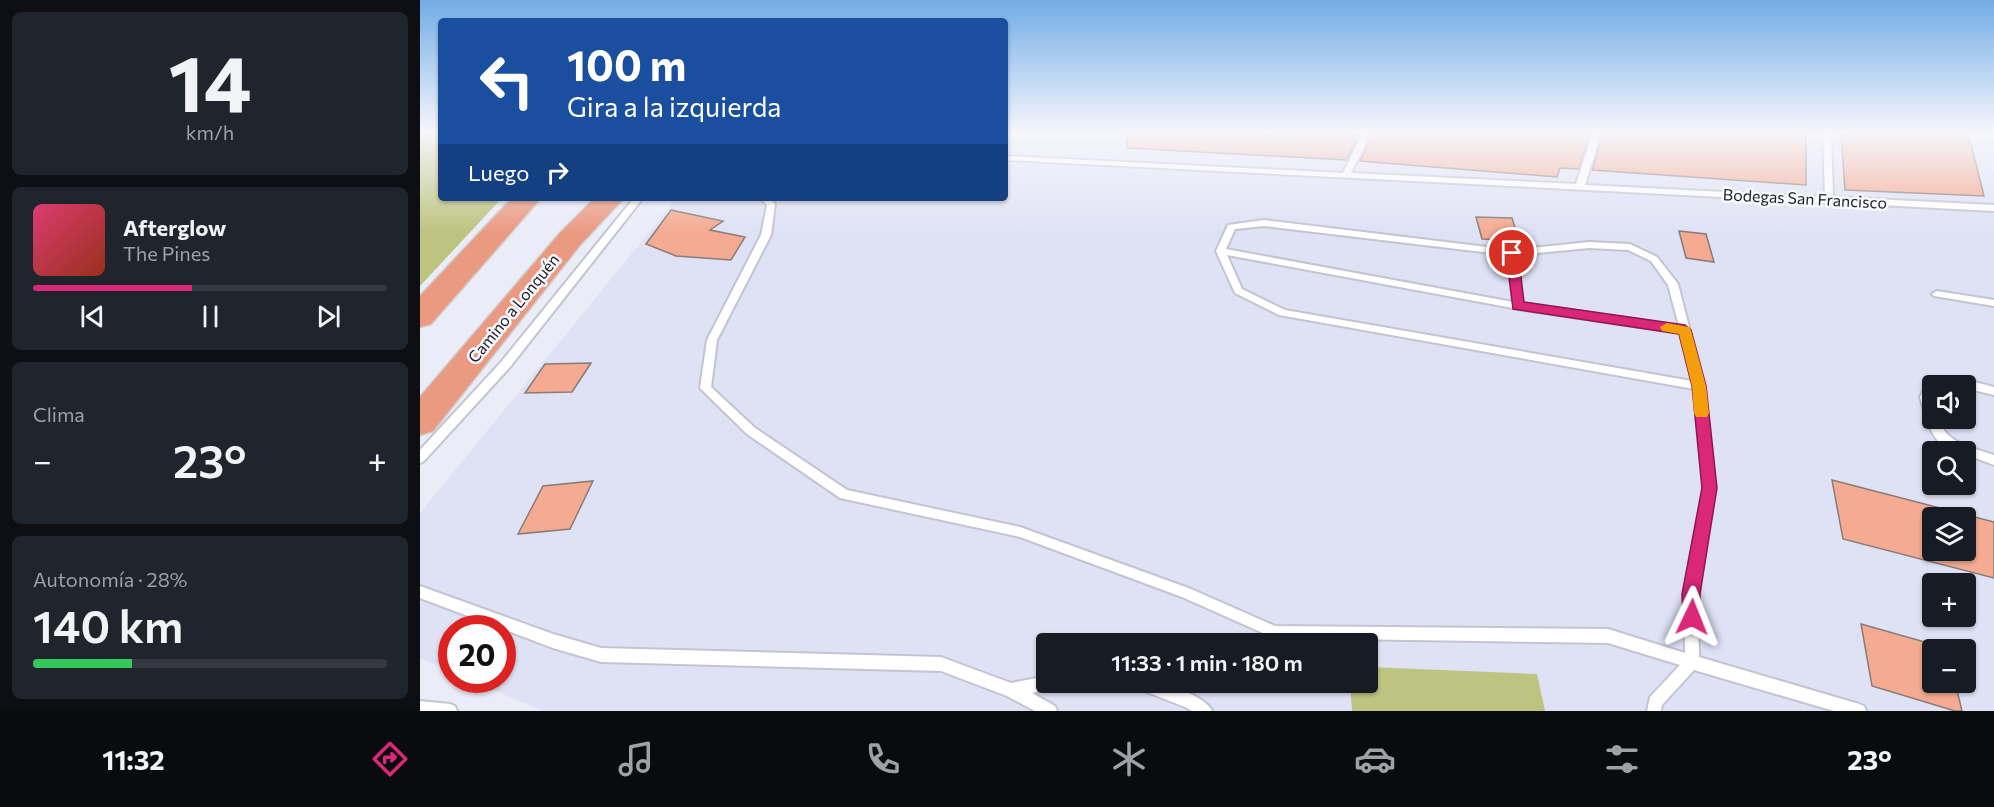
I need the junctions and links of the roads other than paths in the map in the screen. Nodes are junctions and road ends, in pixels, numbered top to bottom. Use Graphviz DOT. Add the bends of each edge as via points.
graph roads {
  1 [pos="1179,166"];
  2 [pos="1350,166"];
  3 [pos="1586,166"];
  4 [pos="1828,166"];
  5 [pos="1346,174"];
  6 [pos="1580,186"];
  7 [pos="1829,199"];
  8 [pos="524,201"];
  9 [pos="607,201"];
  10 [pos="637,201"];
  11 [pos="768,201"];
  12 [pos="1994,208"];
  13 [pos="1221,251"];
  14 [pos="1512,253"];
  15 [pos="1937,294"];
  16 [pos="1994,303"];
  17 [pos="1518,306"];
  18 [pos="420,316"];
  19 [pos="1685,330"];
  20 [pos="1699,386"];
  21 [pos="1976,387"];
  22 [pos="1994,392"];
  23 [pos="420,421"];
  24 [pos="1936,429"];
  25 [pos="420,458"];
  26 [pos="1994,460"];
  27 [pos="420,592"];
  28 [pos="1692,662"];
  29 [pos="1036,685"];
  30 [pos="1011,690"];
  31 [pos="1169,693"];
  32 [pos="420,708"];
  33 [pos="443,710"];
  34 [pos="1050,711"];
  35 [pos="1205,711"];
  36 [pos="1654,711"];
  37 [pos="1859,711"];
  1 -- 5 [label="lane, Bodegas San Francisco"];
  2 -- 5 [label="lane"];
  3 -- 6 [label="lane"];
  4 -- 7 [label="lane"];
  5 -- 6 [label="lane, Bodegas San Francisco"];
  6 -- 7 [label="lane, Bodegas San Francisco"];
  7 -- 12 [label="lane, Bodegas San Francisco"];
  8 -- 18 [label="main road"];
  9 -- 23 [label="main road, Camino a Lonquén" via="570,238"];
  10 -- 25 [label="lane" via="506,364"];
  11 -- 28 [label="lane" via="771,204 766,235 712,340 705,388 751,430 844,494 1020,532 1186,593 1274,632 1608,636"];
  13 -- 14 [label="lane" via="1231,227 1264,223"];
  13 -- 17 [label="lane"];
  13 -- 20 [label="lane" via="1238,291 1283,313"];
  14 -- 17 [label="lane"];
  14 -- 19 [label="lane" via="1589,245 1630,247 1654,259 1673,284"];
  15 -- 16 [label="lane"];
  17 -- 19 [label="lane"];
  19 -- 20 [label="lane"];
  20 -- 28 [label="lane" via="1709,488 1691,594"];
  21 -- 22 [label="lane"];
  24 -- 26 [label="lane" via="1952,445"];
  27 -- 30 [label="lane" via="601,655 941,664"];
  28 -- 36 [label="lane" via="1655,702"];
  28 -- 37 [label="lane"];
  29 -- 30 [label="lane"];
  30 -- 34 [label="lane"];
  31 -- 35 [label="lane"];
  32 -- 33 [label="lane"];
}
